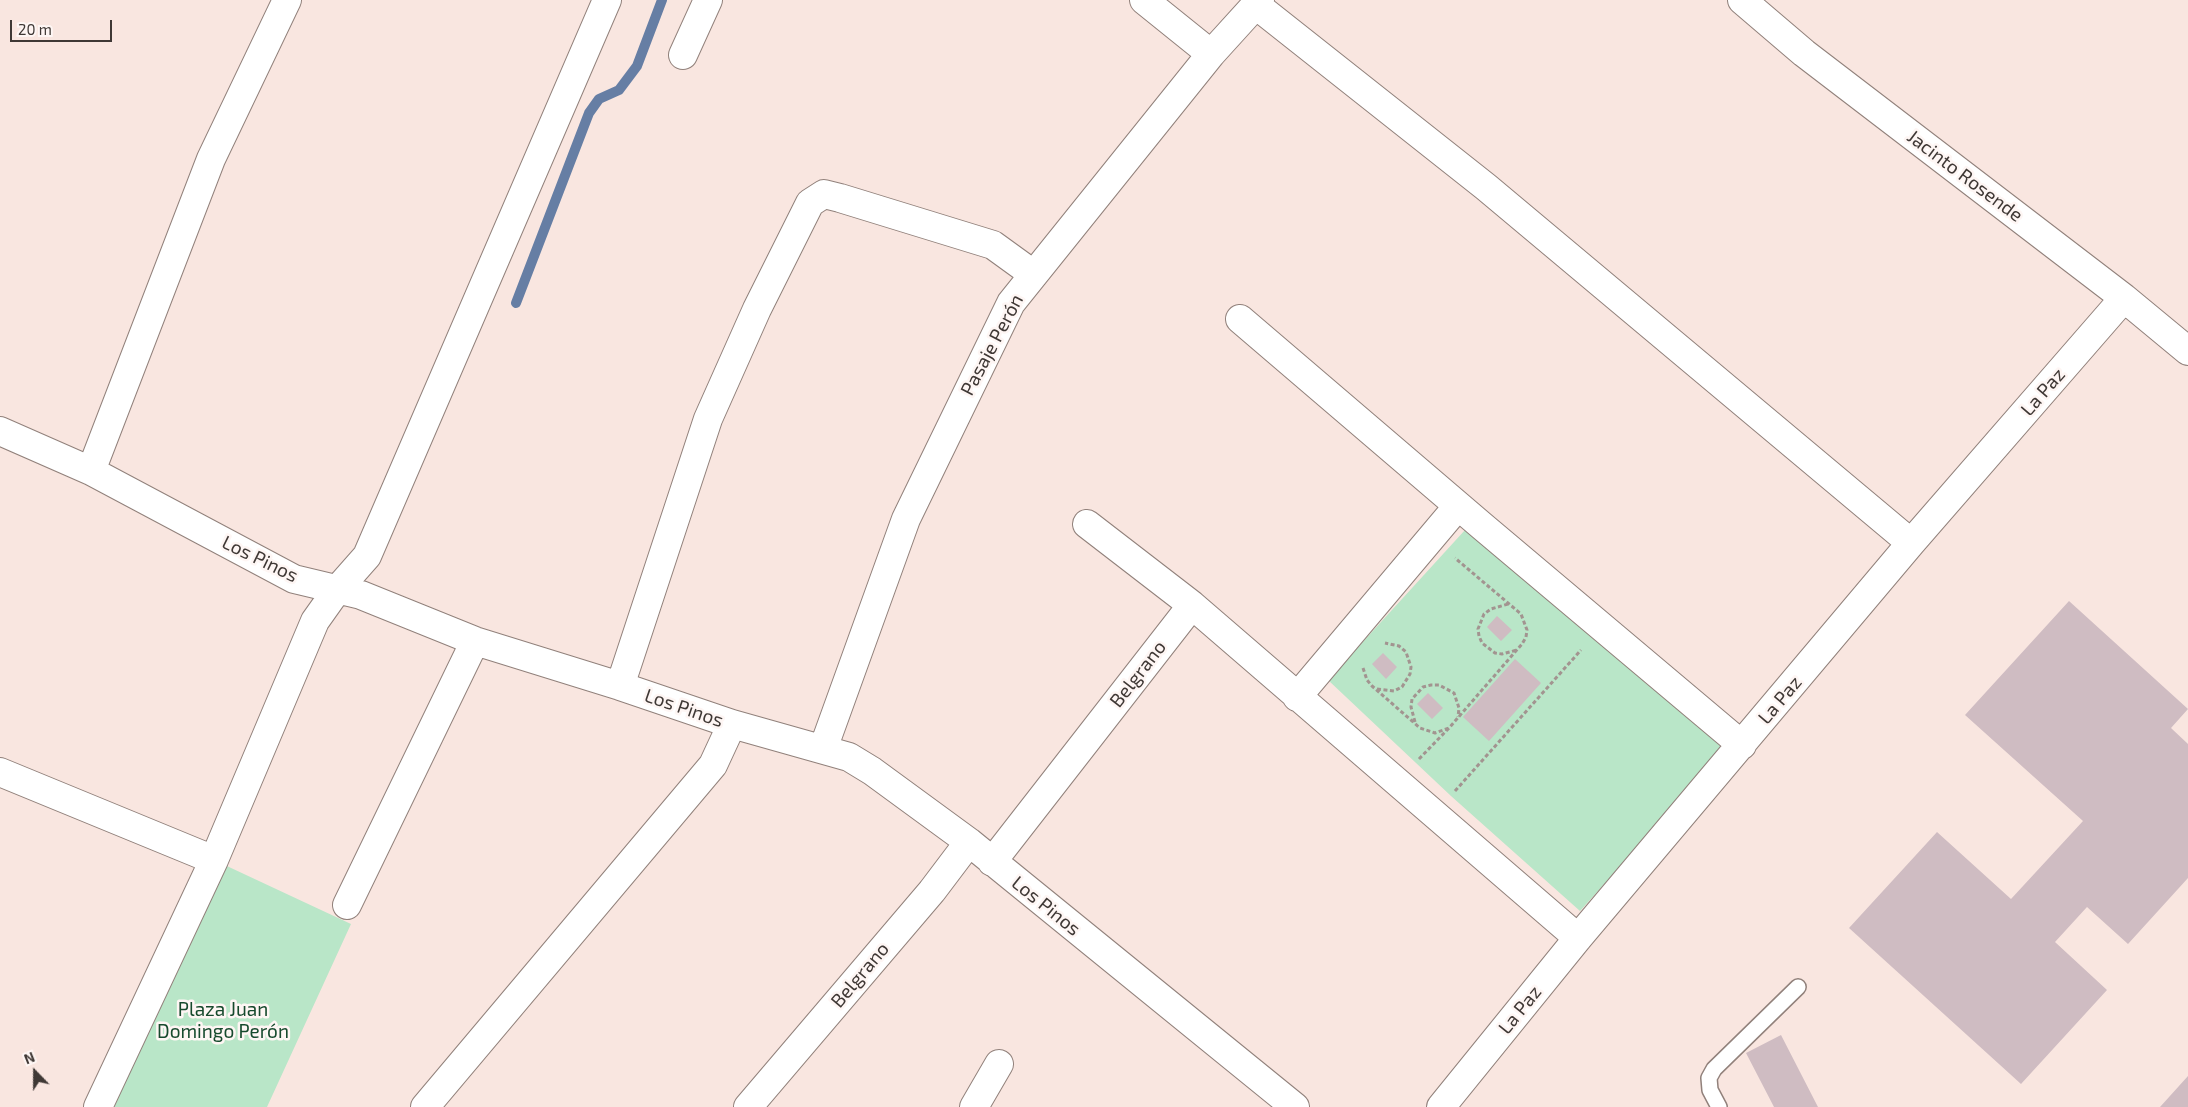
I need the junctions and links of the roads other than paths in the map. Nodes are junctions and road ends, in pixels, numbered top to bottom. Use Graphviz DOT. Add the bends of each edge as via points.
graph roads {
  1 [pos="287,0"];
  2 [pos="606,0"];
  3 [pos="708,0"];
  4 [pos="1144,0"];
  5 [pos="1742,0"];
  6 [pos="1258,2"];
  7 [pos="1211,54"];
  8 [pos="683,55"];
  9 [pos="1034,274"];
  10 [pos="2124,298"];
  11 [pos="1240,319"];
  12 [pos="2188,351"];
  13 [pos="0,431"];
  14 [pos="91,472"];
  15 [pos="1458,506"];
  16 [pos="1087,524"];
  17 [pos="1911,543"];
  18 [pos="337,590"];
  19 [pos="1192,605"];
  20 [pos="475,641"];
  21 [pos="620,686"];
  22 [pos="1297,697"];
  23 [pos="732,724"];
  24 [pos="1742,745"];
  25 [pos="823,749"];
  26 [pos="0,772"];
  27 [pos="969,842"];
  28 [pos="214,860"];
  29 [pos="992,862"];
  30 [pos="347,905"];
  31 [pos="1578,938"];
  32 [pos="1798,987"];
  33 [pos="999,1064"];
  34 [pos="98,1107"];
  35 [pos="425,1107"];
  36 [pos="748,1107"];
  37 [pos="974,1107"];
  38 [pos="1295,1107"];
  39 [pos="1442,1107"];
  40 [pos="1719,1107"];
  1 -- 14 [label="street" via="211,158"];
  2 -- 18 [label="street" via="367,556"];
  3 -- 8 [label="street"];
  4 -- 7 [label="street"];
  5 -- 10 [label="street, Jacinto Rosende" via="1804,53"];
  6 -- 7 [label="street, Pasaje Perón"];
  6 -- 17 [label="street" via="1486,187"];
  7 -- 9 [label="street, Pasaje Perón"];
  9 -- 21 [label="street" via="984,243 824,194 810,203 757,309 708,419"];
  9 -- 25 [label="street, Pasaje Perón" via="1011,303 996,331 906,519"];
  10 -- 12 [label="street, Jacinto Rosende"];
  10 -- 17 [label="street, La Paz"];
  11 -- 15 [label="street"];
  13 -- 14 [label="street, Los Pinos"];
  14 -- 18 [label="street, Los Pinos" via="294,579"];
  15 -- 22 [label="street"];
  15 -- 24 [label="street"];
  16 -- 19 [label="street"];
  17 -- 24 [label="street, La Paz"];
  18 -- 20 [label="street, Los Pinos" via="361,595"];
  18 -- 28 [label="street" via="315,621"];
  19 -- 22 [label="street"];
  19 -- 29 [label="street, Belgrano"];
  20 -- 21 [label="street, Los Pinos"];
  20 -- 30 [label="street"];
  21 -- 23 [label="street, Los Pinos"];
  22 -- 31 [label="street"];
  23 -- 25 [label="street, Los Pinos"];
  23 -- 35 [label="street" via="713,765"];
  24 -- 31 [label="street, La Paz"];
  25 -- 27 [label="street, Los Pinos" via="872,770"];
  26 -- 28 [label="street"];
  27 -- 29 [label="street, Los Pinos"];
  27 -- 36 [label="street, Belgrano" via="932,891"];
  28 -- 34 [label="street"];
  29 -- 38 [label="street, Los Pinos"];
  31 -- 39 [label="street, La Paz"];
  32 -- 40 [label="lane" via="1714,1069 1709,1078 1710,1090"];
  33 -- 37 [label="street"];
}
